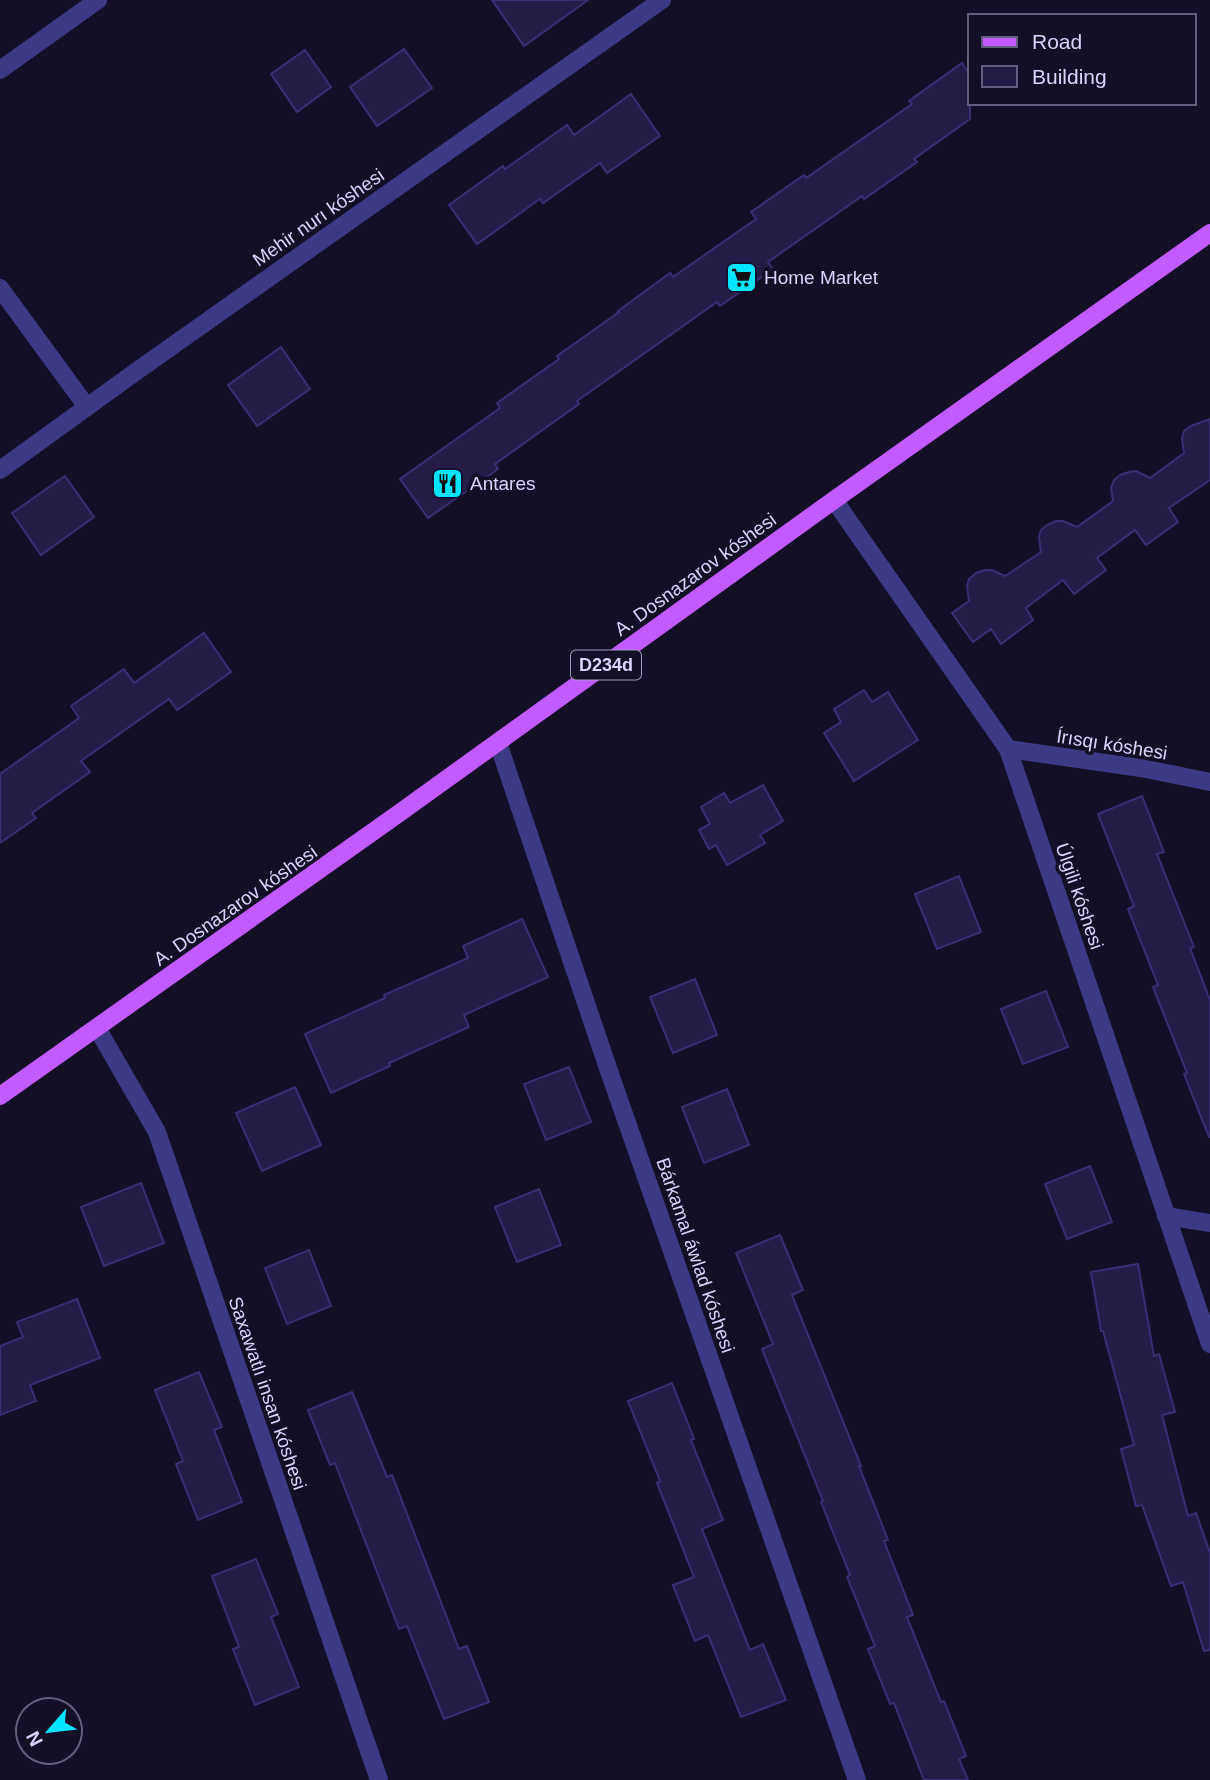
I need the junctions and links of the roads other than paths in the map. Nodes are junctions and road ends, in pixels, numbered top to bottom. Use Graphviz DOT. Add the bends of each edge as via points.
graph roads {
  1 [pos="98,0"];
  2 [pos="662,0"];
  3 [pos="0,70"];
  4 [pos="1210,233"];
  5 [pos="0,288"];
  6 [pos="87,407"];
  7 [pos="0,470"];
  8 [pos="834,500"];
  9 [pos="498,743"];
  10 [pos="1008,749"];
  11 [pos="1210,782"];
  12 [pos="97,1028"];
  13 [pos="0,1096"];
  14 [pos="1166,1216"];
  15 [pos="1210,1223"];
  16 [pos="1210,1344"];
  17 [pos="379,1780"];
  18 [pos="857,1780"];
  1 -- 3 [label="street"];
  2 -- 6 [label="street, Mehir nurı kóshesi"];
  4 -- 8 [label="main road, A. Dosnazarov kóshesi / D234d"];
  5 -- 6 [label="street"];
  6 -- 7 [label="street, Mehir nurı kóshesi"];
  8 -- 9 [label="main road, A. Dosnazarov kóshesi / D234d"];
  8 -- 10 [label="street, Úlgili kóshesi"];
  9 -- 12 [label="main road, A. Dosnazarov kóshesi / D234d"];
  9 -- 18 [label="street, Bárkamal áwlad kóshesi"];
  10 -- 11 [label="street, Írısqı kóshesi"];
  10 -- 14 [label="street, Úlgili kóshesi"];
  12 -- 13 [label="main road, A. Dosnazarov kóshesi / D234d"];
  12 -- 17 [label="street, Saxawatlı insan kóshesi" via="157,1132"];
  14 -- 15 [label="street"];
  14 -- 16 [label="street, Úlgili kóshesi"];
}
